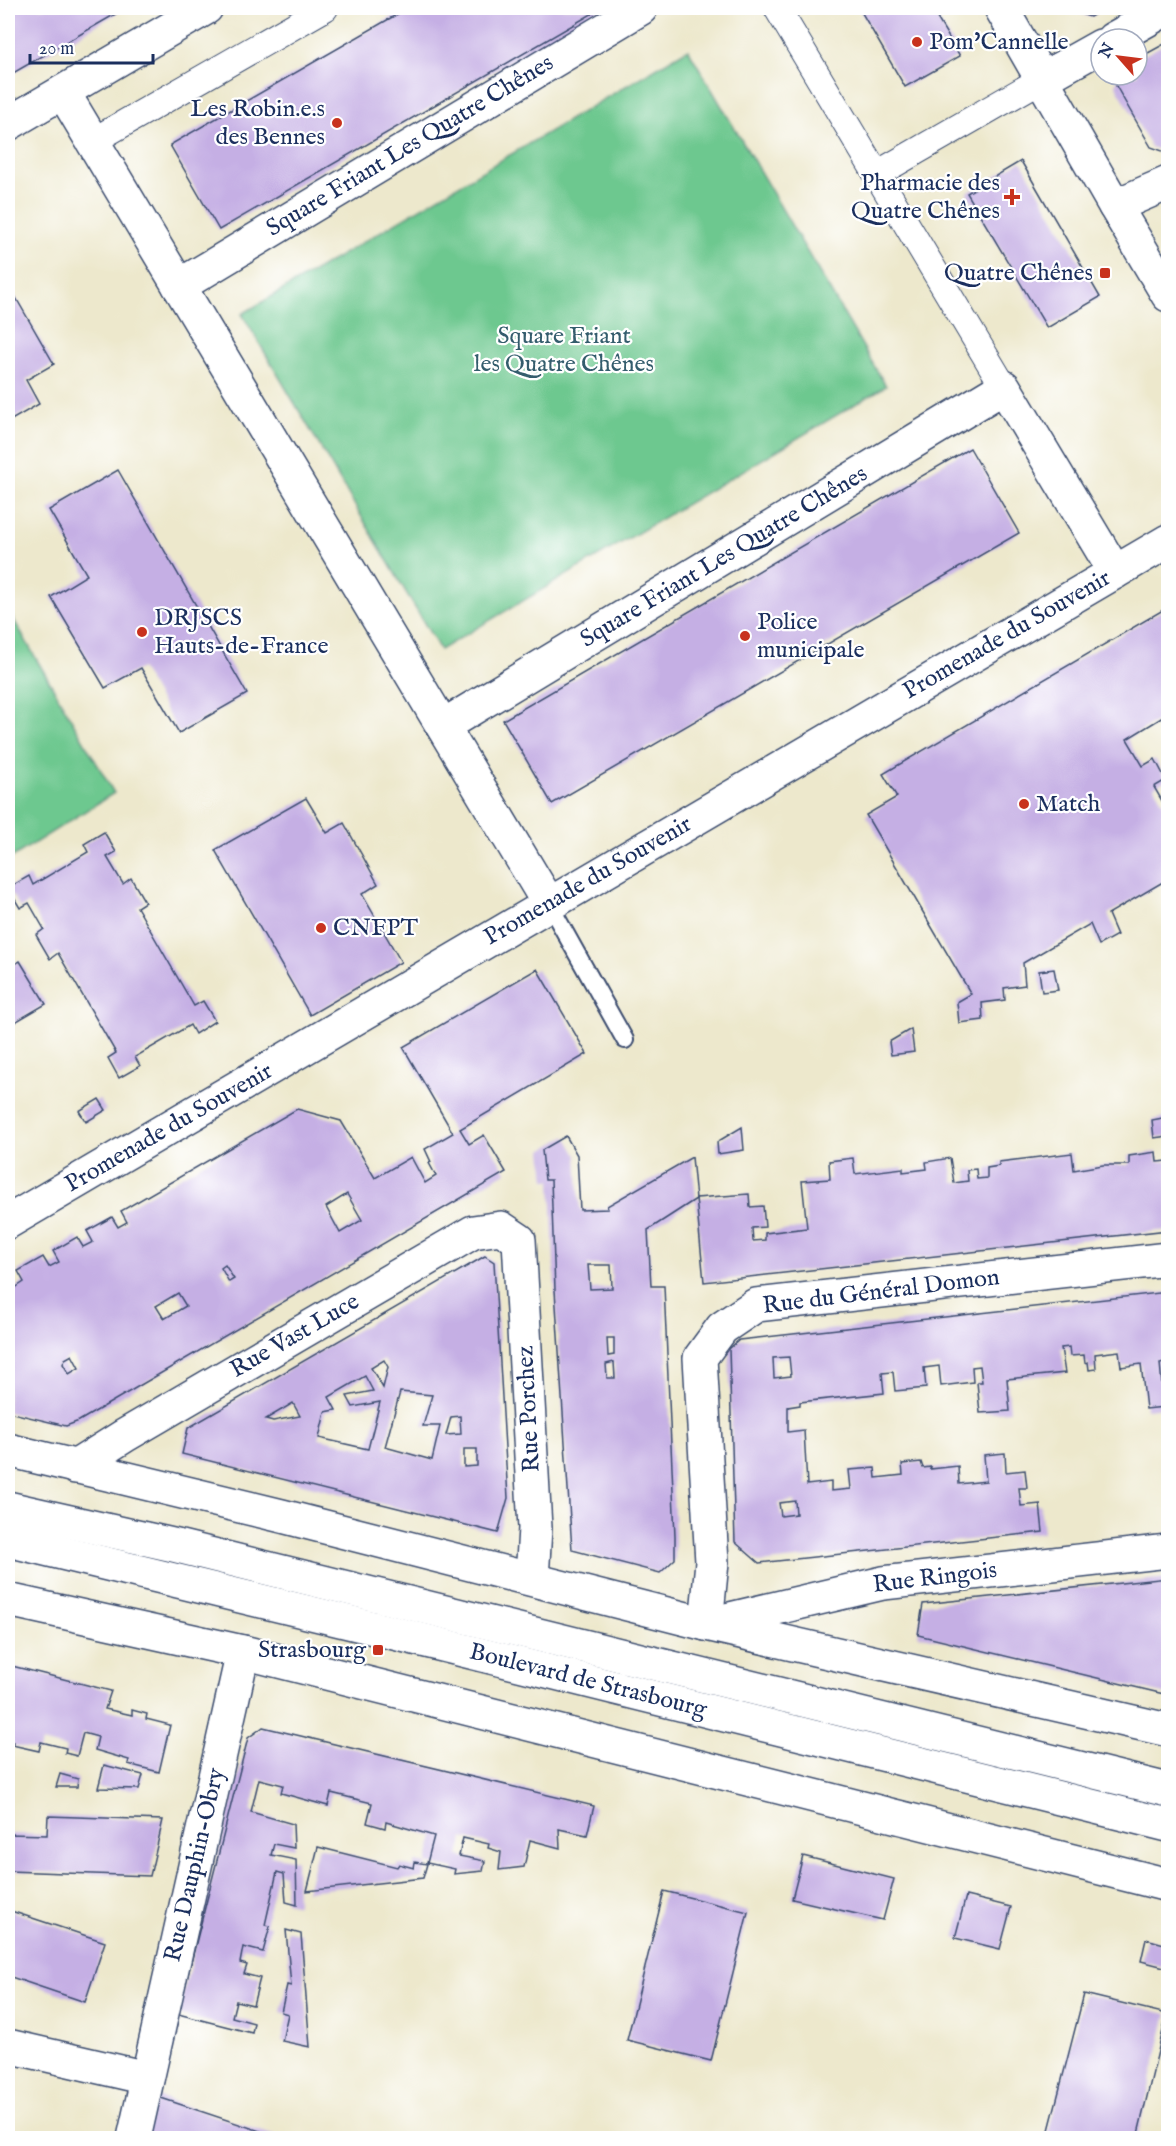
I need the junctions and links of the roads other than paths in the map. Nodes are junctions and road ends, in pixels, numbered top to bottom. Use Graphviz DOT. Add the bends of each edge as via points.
graph roads {
  1 [pos="206,8"];
  2 [pos="325,8"];
  3 [pos="641,8"];
  4 [pos="777,8"];
  5 [pos="1001,8"];
  6 [pos="1168,8"];
  7 [pos="1134,27"];
  8 [pos="1089,53"];
  9 [pos="1042,79"];
  10 [pos="63,92"];
  11 [pos="8,124"];
  12 [pos="93,141"];
  13 [pos="877,174"];
  14 [pos="1168,183"];
  15 [pos="1115,206"];
  16 [pos="179,286"];
  17 [pos="1168,295"];
  18 [pos="1004,387"];
  19 [pos="1168,542"];
  20 [pos="1115,572"];
  21 [pos="443,726"];
  22 [pos="549,904"];
  23 [pos="625,1040"];
  24 [pos="8,1222"];
  25 [pos="519,1240"];
  26 [pos="1168,1259"];
  27 [pos="8,1450"];
  28 [pos="75,1467"];
  29 [pos="8,1508"];
  30 [pos="8,1540"];
  31 [pos="1168,1551"];
  32 [pos="532,1579"];
  33 [pos="8,1600"];
  34 [pos="706,1624"];
  35 [pos="243,1652"];
  36 [pos="1168,1730"];
  37 [pos="1168,1790"];
  38 [pos="1168,1825"];
  39 [pos="1168,1885"];
  40 [pos="8,2046"];
  41 [pos="147,2078"];
  42 [pos="134,2139"];
  1 -- 10 [label="street"];
  2 -- 12 [label="street"];
  3 -- 16 [label="street, Square Friant Les Quatre Chênes"];
  4 -- 13 [label="street"];
  5 -- 9 [label="street"];
  6 -- 7 [label="street"];
  8 -- 9 [label="street"];
  9 -- 13 [label="street"];
  9 -- 15 [label="street"];
  10 -- 11 [label="street"];
  10 -- 12 [label="street"];
  12 -- 16 [label="street"];
  13 -- 18 [label="street"];
  14 -- 15 [label="street"];
  15 -- 17 [label="street"];
  16 -- 21 [label="street"];
  18 -- 20 [label="street"];
  18 -- 21 [label="street, Square Friant Les Quatre Chênes"];
  19 -- 20 [label="street, Promenade du Souvenir"];
  20 -- 22 [label="street, Promenade du Souvenir"];
  21 -- 22 [label="street"];
  22 -- 23 [label="lane"];
  22 -- 24 [label="street, Promenade du Souvenir"];
  25 -- 28 [label="street, Rue Vast Luce" via="501,1227 473,1232"];
  25 -- 32 [label="street, Rue Porchez" via="536,1528"];
  26 -- 34 [label="street, Rue du Général Domon" via="756,1305 722,1328 700,1358 712,1562"];
  27 -- 28 [label="street"];
  28 -- 32 [label="street"];
  29 -- 37 [label="street, Boulevard de Strasbourg" via="173,1545"];
  30 -- 38 [label="street, Boulevard de Strasbourg"];
  31 -- 34 [label="street, Rue Ringois" via="883,1583"];
  32 -- 34 [label="street"];
  33 -- 35 [label="street"];
  34 -- 36 [label="street"];
  35 -- 39 [label="street"];
  35 -- 41 [label="street, Rue Dauphin-Obry"];
  40 -- 41 [label="street"];
  41 -- 42 [label="street, Rue Dauphin-Obry"];
}
